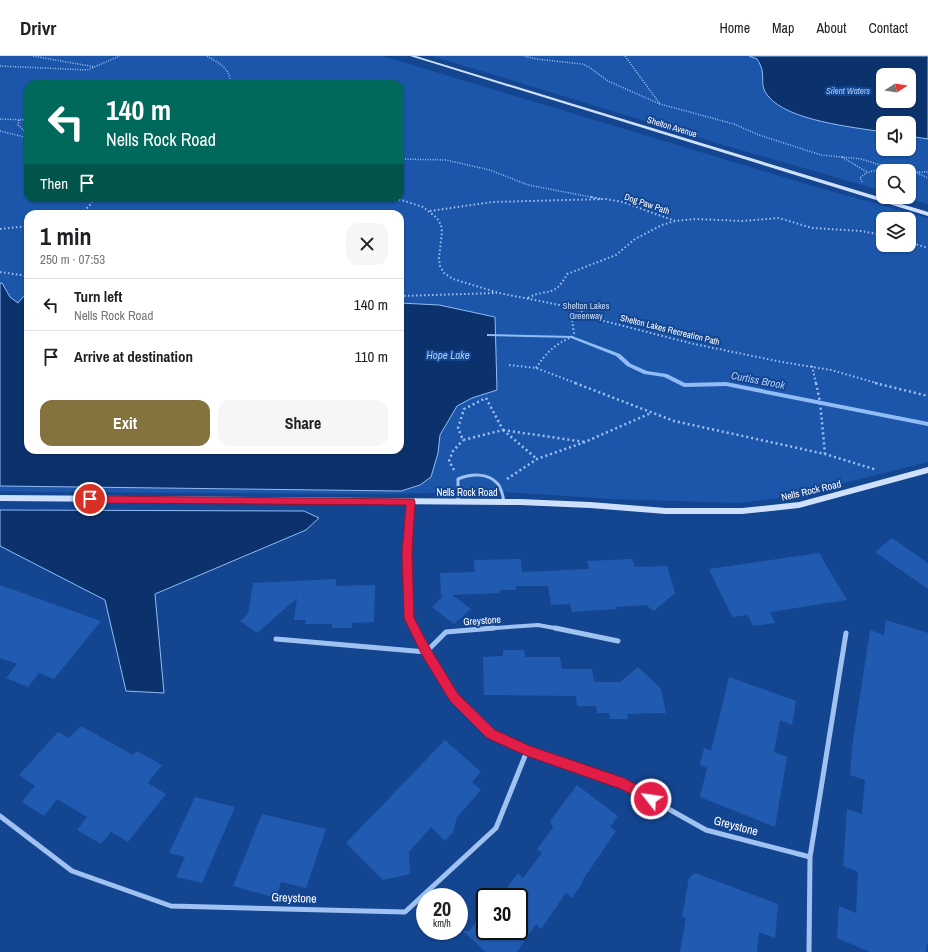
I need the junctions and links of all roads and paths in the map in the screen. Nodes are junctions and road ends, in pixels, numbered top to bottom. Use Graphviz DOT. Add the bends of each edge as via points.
graph roads {
  1 [pos="33,56"];
  2 [pos="120,56"];
  3 [pos="207,56"];
  4 [pos="412,56"];
  5 [pos="525,56"];
  6 [pos="625,56"];
  7 [pos="0,66"];
  8 [pos="95,67"];
  9 [pos="230,80"];
  10 [pos="660,104"];
  11 [pos="0,119"];
  12 [pos="19,120"];
  13 [pos="24,120"];
  14 [pos="24,130"];
  15 [pos="0,131"];
  16 [pos="24,137"];
  17 [pos="840,156"];
  18 [pos="404,159"];
  19 [pos="876,164"];
  20 [pos="876,172"];
  21 [pos="917,172"];
  22 [pos="928,172"];
  23 [pos="867,173"];
  24 [pos="928,178"];
  25 [pos="856,192"];
  26 [pos="605,199"];
  27 [pos="404,201"];
  28 [pos="92,202"];
  29 [pos="85,210"];
  30 [pos="429,211"];
  31 [pos="928,214"];
  32 [pos="675,222"];
  33 [pos="24,227"];
  34 [pos="0,230"];
  35 [pos="876,234"];
  36 [pos="916,244"];
  37 [pos="928,248"];
  38 [pos="0,272"];
  39 [pos="24,275"];
  40 [pos="499,293"];
  41 [pos="404,296"];
  42 [pos="527,299"];
  43 [pos="570,307"];
  44 [pos="509,365"];
  45 [pos="812,366"];
  46 [pos="536,368"];
  47 [pos="928,396"];
  48 [pos="652,413"];
  49 [pos="503,430"];
  50 [pos="463,440"];
  51 [pos="585,442"];
  52 [pos="825,454"];
  53 [pos="538,459"];
  54 [pos="928,470"];
  55 [pos="878,471"];
  56 [pos="458,479"];
  57 [pos="498,484"];
  58 [pos="0,498"];
  59 [pos="411,502"];
  60 [pos="458,502"];
  61 [pos="504,502"];
  62 [pos="846,633"];
  63 [pos="276,639"];
  64 [pos="618,641"];
  65 [pos="426,652"];
  66 [pos="527,751"];
  67 [pos="0,816"];
  68 [pos="810,857"];
  69 [pos="809,952"];
  1 -- 8 [label="path"];
  2 -- 8 [label="path"];
  3 -- 9 [label="path" via="229,73"];
  4 -- 25 [label="main road, Shelton Avenue"];
  5 -- 10 [label="path" via="589,67 608,81"];
  6 -- 10 [label="path"];
  7 -- 8 [label="path" via="61,70 87,70"];
  10 -- 17 [label="path" via="734,124 821,155"];
  11 -- 12 [label="path"];
  12 -- 13 [label="path"];
  12 -- 14 [label="path" via="18,125"];
  15 -- 16 [label="path"];
  17 -- 19 [label="path"];
  17 -- 23 [label="path"];
  18 -- 26 [label="path" via="446,160 490,170 528,186"];
  20 -- 23 [label="path"];
  21 -- 22 [label="path"];
  21 -- 24 [label="path"];
  23 -- 25 [label="path" via="861,175 862,186"];
  25 -- 31 [label="main road, Shelton Avenue"];
  26 -- 30 [label="path, Dog Paw Path" via="492,202"];
  26 -- 32 [label="path, Dog Paw Path" via="646,209"];
  27 -- 30 [label="path, Shelton Lakes Recreation Path"];
  28 -- 29 [label="path"];
  30 -- 40 [label="path, Shelton Lakes Recreation Path" via="442,225 438,258 446,276"];
  32 -- 35 [label="path, Dog Paw Path" via="696,219 742,221 779,218 812,228"];
  32 -- 42 [label="path" via="662,225 635,239 616,255 567,274 554,291 535,294"];
  33 -- 34 [label="path"];
  36 -- 37 [label="path"];
  38 -- 39 [label="path"];
  40 -- 41 [label="path"];
  40 -- 42 [label="path, Shelton Lakes Recreation Path"];
  42 -- 43 [label="path, Shelton Lakes Recreation Path"];
  43 -- 45 [label="path, Shelton Lakes Recreation Path" via="604,321 694,344"];
  43 -- 46 [label="path" via="574,333 572,337 557,343"];
  44 -- 46 [label="path"];
  45 -- 47 [label="path, Shelton Lakes Recreation Path"];
  45 -- 52 [label="path" via="820,402"];
  46 -- 48 [label="path"];
  48 -- 51 [label="path"];
  48 -- 52 [label="path" via="674,421"];
  49 -- 50 [label="path"];
  49 -- 50 [label="path" via="486,398 464,409 458,428"];
  49 -- 51 [label="path"];
  49 -- 53 [label="path"];
  50 -- 56 [label="path" via="453,451 449,461"];
  51 -- 53 [label="path"];
  52 -- 55 [label="path"];
  53 -- 57 [label="path"];
  54 -- 61 [label="main road, Nells Rock Road" via="799,505 742,512 666,511"];
  56 -- 57 [label="lane" via="465,475 486,476"];
  56 -- 60 [label="lane"];
  57 -- 61 [label="lane"];
  58 -- 59 [label="main road, Nells Rock Road"];
  59 -- 60 [label="main road, Nells Rock Road"];
  59 -- 65 [label="street, Greystone" via="407,553 409,618"];
  60 -- 61 [label="main road, Nells Rock Road"];
  62 -- 68 [label="street"];
  63 -- 65 [label="street"];
  64 -- 65 [label="street, Greystone" via="538,625 446,632"];
  65 -- 66 [label="street, Greystone" via="454,697 491,734"];
  66 -- 67 [label="street, Greystone" via="496,828 405,912 171,906 72,871"];
  66 -- 68 [label="street, Greystone" via="624,784 706,830"];
  68 -- 69 [label="street"];
}
